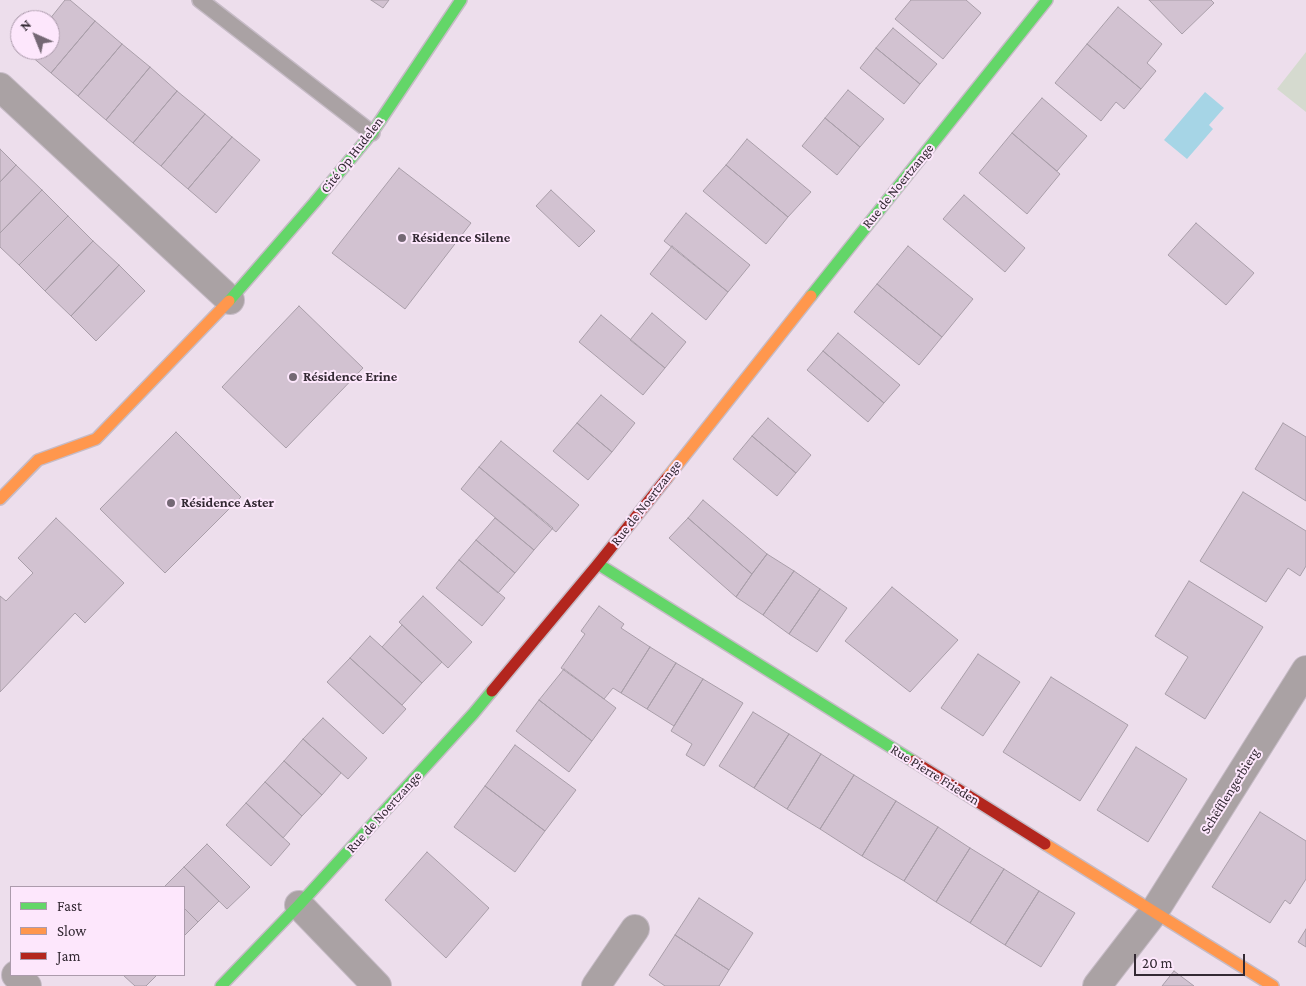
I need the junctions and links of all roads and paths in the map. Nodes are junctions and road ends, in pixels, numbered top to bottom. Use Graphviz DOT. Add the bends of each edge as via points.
graph roads {
  1 [pos="200,0"];
  2 [pos="462,0"];
  3 [pos="1047,0"];
  4 [pos="0,87"];
  5 [pos="372,133"];
  6 [pos="230,300"];
  7 [pos="0,499"];
  8 [pos="598,564"];
  9 [pos="1306,670"];
  10 [pos="299,906"];
  11 [pos="1154,912"];
  12 [pos="635,929"];
  13 [pos="0,960"];
  14 [pos="10,969"];
  15 [pos="17,976"];
  16 [pos="27,986"];
  17 [pos="221,986"];
  18 [pos="377,986"];
  19 [pos="596,986"];
  20 [pos="1097,986"];
  21 [pos="1273,986"];
  1 -- 5 [label="lane"];
  2 -- 5 [label="street, Cité Op Hudelen"];
  3 -- 8 [label="street, Rue de Noertzange"];
  4 -- 6 [label="street"];
  5 -- 6 [label="street, Cité Op Hudelen"];
  6 -- 7 [label="street, Cité Op Hudelen" via="96,439 38,460"];
  8 -- 10 [label="street, Rue de Noertzange" via="473,714"];
  8 -- 11 [label="street, Rue Pierre Frieden"];
  9 -- 11 [label="street, Schëfflengerbierg"];
  10 -- 17 [label="street, Rue de Noertzange"];
  10 -- 18 [label="street"];
  11 -- 20 [label="street, Schëfflengerbierg"];
  11 -- 21 [label="street, Rue Pierre Frieden"];
  12 -- 19 [label="street"];
  13 -- 14 [label="street"];
  15 -- 16 [label="street"];
}
